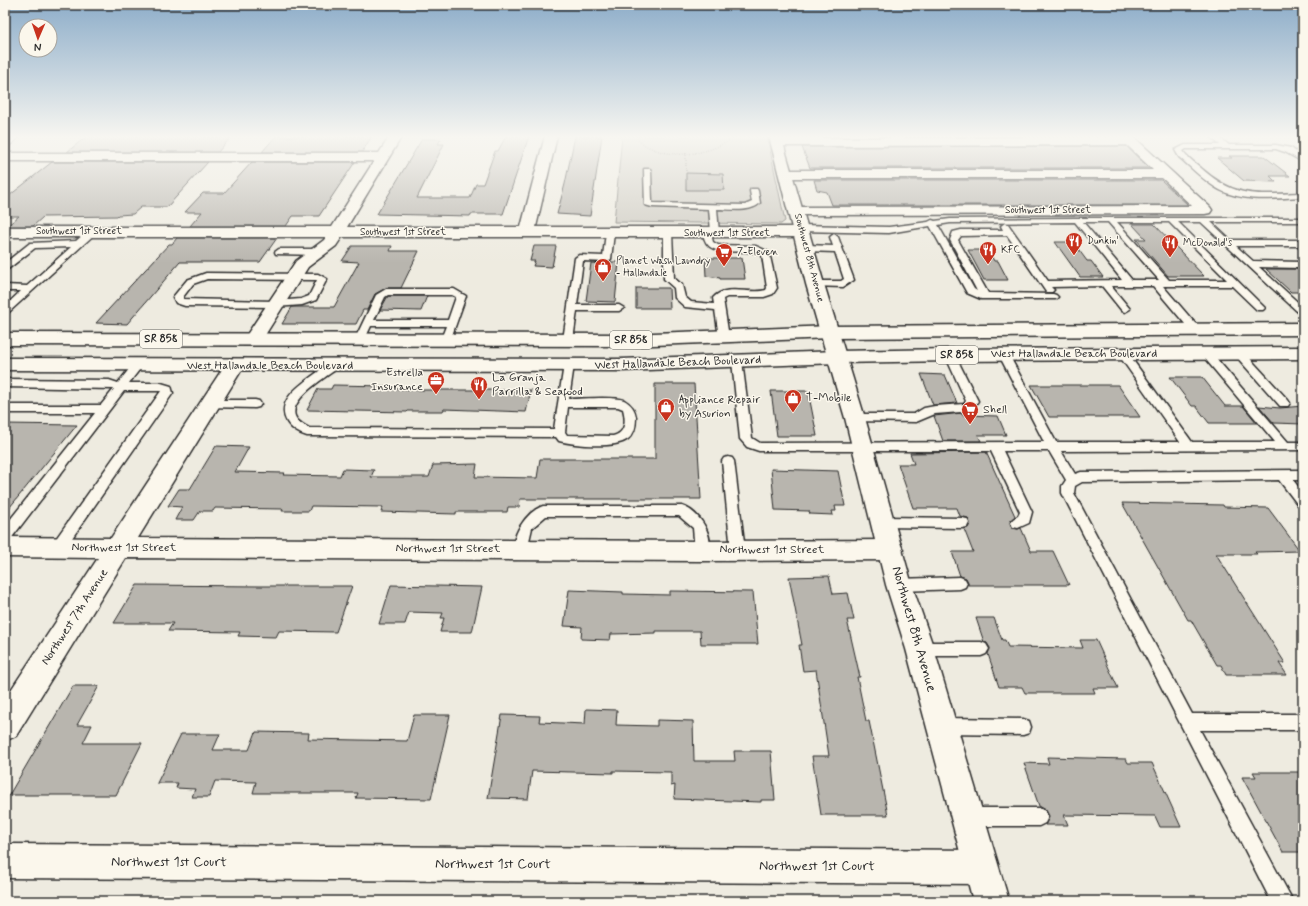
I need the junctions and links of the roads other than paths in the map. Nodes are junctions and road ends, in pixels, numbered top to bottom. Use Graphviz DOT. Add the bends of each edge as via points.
graph roads {
  1 [pos="370,178"];
  2 [pos="541,178"];
  3 [pos="648,178"];
  4 [pos="787,178"];
  5 [pos="1170,178"];
  6 [pos="1210,178"];
  7 [pos="754,191"];
  8 [pos="1303,196"];
  9 [pos="713,206"];
  10 [pos="795,210"];
  11 [pos="1204,215"];
  12 [pos="1001,220"];
  13 [pos="1077,220"];
  14 [pos="1110,220"];
  15 [pos="1171,220"];
  16 [pos="1303,220"];
  17 [pos="932,222"];
  18 [pos="5,232"];
  19 [pos="93,232"];
  20 [pos="337,232"];
  21 [pos="610,232"];
  22 [pos="1009,232"];
  23 [pos="527,233"];
  24 [pos="668,233"];
  25 [pos="711,233"];
  26 [pos="802,236"];
  27 [pos="834,237"];
  28 [pos="1228,243"];
  29 [pos="1303,243"];
  30 [pos="78,244"];
  31 [pos="838,249"];
  32 [pos="279,252"];
  33 [pos="319,252"];
  34 [pos="1251,264"];
  35 [pos="1303,265"];
  36 [pos="5,267"];
  37 [pos="294,276"];
  38 [pos="1104,283"];
  39 [pos="1129,283"];
  40 [pos="1156,283"];
  41 [pos="1166,283"];
  42 [pos="1235,283"];
  43 [pos="815,284"];
  44 [pos="1044,284"];
  45 [pos="5,288"];
  46 [pos="30,289"];
  47 [pos="983,296"];
  48 [pos="1287,297"];
  49 [pos="1303,297"];
  50 [pos="276,304"];
  51 [pos="720,307"];
  52 [pos="572,308"];
  53 [pos="619,308"];
  54 [pos="1260,308"];
  55 [pos="1125,309"];
  56 [pos="5,311"];
  57 [pos="1303,312"];
  58 [pos="1195,329"];
  59 [pos="1303,329"];
  60 [pos="364,331"];
  61 [pos="449,332"];
  62 [pos="830,332"];
  63 [pos="724,337"];
  64 [pos="253,339"];
  65 [pos="318,339"];
  66 [pos="5,340"];
  67 [pos="568,340"];
  68 [pos="1302,351"];
  69 [pos="1222,353"];
  70 [pos="1076,354"];
  71 [pos="1123,354"];
  72 [pos="950,355"];
  73 [pos="1004,355"];
  74 [pos="838,357"];
  75 [pos="737,361"];
  76 [pos="5,364"];
  77 [pos="148,365"];
  78 [pos="569,365"];
  79 [pos="234,366"];
  80 [pos="334,366"];
  81 [pos="5,383"];
  82 [pos="121,387"];
  83 [pos="1284,402"];
  84 [pos="563,403"];
  85 [pos="210,404"];
  86 [pos="255,404"];
  87 [pos="5,409"];
  88 [pos="104,409"];
  89 [pos="855,418"];
  90 [pos="559,433"];
  91 [pos="862,446"];
  92 [pos="994,446"];
  93 [pos="1053,446"];
  94 [pos="1188,446"];
  95 [pos="1285,446"];
  96 [pos="1303,446"];
  97 [pos="728,461"];
  98 [pos="1282,475"];
  99 [pos="1303,475"];
  100 [pos="1072,480"];
  101 [pos="1303,502"];
  102 [pos="883,522"];
  103 [pos="962,523"];
  104 [pos="1018,523"];
  105 [pos="5,536"];
  106 [pos="5,547"];
  107 [pos="58,547"];
  108 [pos="119,548"];
  109 [pos="521,550"];
  110 [pos="738,550"];
  111 [pos="891,550"];
  112 [pos="702,551"];
  113 [pos="960,583"];
  114 [pos="899,585"];
  115 [pos="920,649"];
  116 [pos="981,649"];
  117 [pos="1187,722"];
  118 [pos="1303,722"];
  119 [pos="5,726"];
  120 [pos="941,726"];
  121 [pos="1023,727"];
  122 [pos="968,817"];
  123 [pos="1039,817"];
  124 [pos="5,861"];
  125 [pos="982,867"];
  126 [pos="991,901"];
  127 [pos="1283,901"];
  1 -- 20 [label="street"];
  2 -- 23 [label="street"];
  3 -- 9 [label="lane" via="648,203 652,205"];
  4 -- 10 [label="street, Southwest 8th Avenue"];
  5 -- 11 [label="street"];
  6 -- 8 [label="lane" via="1231,192 1248,195"];
  7 -- 9 [label="lane" via="756,203 753,206"];
  9 -- 25 [label="lane"];
  10 -- 11 [label="street, Southwest 1st Street"];
  10 -- 26 [label="street, Southwest 8th Avenue"];
  11 -- 15 [label="lane"];
  11 -- 16 [label="lane"];
  11 -- 28 [label="lane"];
  12 -- 13 [label="lane"];
  12 -- 17 [label="lane"];
  12 -- 22 [label="lane"];
  13 -- 14 [label="lane"];
  13 -- 39 [label="lane"];
  14 -- 15 [label="lane"];
  14 -- 41 [label="lane"];
  15 -- 42 [label="lane"];
  17 -- 26 [label="lane" via="889,230"];
  17 -- 47 [label="lane" via="970,291"];
  18 -- 19 [label="street, Southwest 1st Street"];
  19 -- 20 [label="street, Southwest 1st Street"];
  19 -- 30 [label="lane"];
  20 -- 23 [label="street, Southwest 1st Street"];
  20 -- 33 [label="street" via="330,243"];
  21 -- 23 [label="street, Southwest 1st Street"];
  21 -- 24 [label="street, Southwest 1st Street"];
  21 -- 52 [label="lane" via="607,259 579,258"];
  22 -- 44 [label="lane"];
  22 -- 47 [label="lane" via="956,234 954,240"];
  24 -- 25 [label="street, Southwest 1st Street"];
  24 -- 51 [label="lane" via="670,279 680,287 680,298 688,305"];
  25 -- 26 [label="street, Southwest 1st Street"];
  25 -- 51 [label="lane" via="708,242 711,246 756,249 766,254 772,288 764,294 725,294 718,298"];
  26 -- 31 [label="lane"];
  26 -- 43 [label="street, Southwest 8th Avenue"];
  27 -- 31 [label="lane"];
  28 -- 29 [label="lane"];
  28 -- 34 [label="lane"];
  30 -- 36 [label="lane" via="33,245"];
  30 -- 46 [label="lane"];
  31 -- 43 [label="lane" via="849,280 843,284"];
  32 -- 33 [label="lane"];
  33 -- 37 [label="street" via="302,264"];
  34 -- 35 [label="lane"];
  34 -- 48 [label="lane"];
  37 -- 50 [label="street"];
  37 -- 50 [label="lane" via="318,277 322,282 313,298 308,301"];
  37 -- 50 [label="lane" via="206,276 190,282 178,297 179,301 185,303"];
  38 -- 39 [label="lane"];
  38 -- 44 [label="lane"];
  38 -- 55 [label="lane"];
  39 -- 40 [label="lane"];
  40 -- 41 [label="lane"];
  40 -- 58 [label="lane"];
  41 -- 42 [label="lane"];
  42 -- 54 [label="lane"];
  43 -- 62 [label="street, Southwest 8th Avenue"];
  44 -- 47 [label="lane" via="1053,297"];
  45 -- 46 [label="lane"];
  46 -- 56 [label="lane"];
  48 -- 49 [label="lane"];
  48 -- 57 [label="lane"];
  50 -- 64 [label="street"];
  51 -- 63 [label="lane"];
  52 -- 53 [label="lane"];
  52 -- 67 [label="lane"];
  58 -- 59 [label="street, West Hallandale Beach Boulevard / SR 858"];
  58 -- 62 [label="street, West Hallandale Beach Boulevard / SR 858"];
  58 -- 70 [label="street" via="1196,338 1181,341 1101,343"];
  60 -- 61 [label="street, West Hallandale Beach Boulevard / SR 858"];
  60 -- 61 [label="lane" via="381,295 398,291 458,293 461,296"];
  60 -- 65 [label="street, West Hallandale Beach Boulevard / SR 858"];
  61 -- 67 [label="street, West Hallandale Beach Boulevard / SR 858"];
  62 -- 63 [label="street, West Hallandale Beach Boulevard / SR 858"];
  62 -- 74 [label="street, Southwest 8th Avenue"];
  63 -- 67 [label="street, West Hallandale Beach Boulevard / SR 858"];
  64 -- 65 [label="street, West Hallandale Beach Boulevard / SR 858"];
  64 -- 66 [label="street, West Hallandale Beach Boulevard / SR 858"];
  64 -- 77 [label="street" via="240,347 221,352"];
  65 -- 79 [label="street" via="268,350 245,358"];
  68 -- 69 [label="street, West Hallandale Beach Boulevard / SR 858"];
  69 -- 71 [label="street, West Hallandale Beach Boulevard / SR 858"];
  69 -- 83 [label="lane"];
  69 -- 95 [label="lane"];
  70 -- 71 [label="street, West Hallandale Beach Boulevard / SR 858"];
  70 -- 73 [label="street, West Hallandale Beach Boulevard / SR 858"];
  71 -- 94 [label="lane"];
  72 -- 73 [label="street, West Hallandale Beach Boulevard / SR 858"];
  72 -- 74 [label="street, West Hallandale Beach Boulevard / SR 858"];
  72 -- 89 [label="lane" via="972,401 968,407 932,409 916,418"];
  73 -- 93 [label="lane"];
  74 -- 75 [label="street, West Hallandale Beach Boulevard / SR 858"];
  74 -- 89 [label="street, Northwest 8th Avenue"];
  75 -- 78 [label="street, West Hallandale Beach Boulevard / SR 858" via="621,366"];
  75 -- 91 [label="lane" via="746,439 751,444"];
  76 -- 77 [label="street, West Hallandale Beach Boulevard / SR 858"];
  77 -- 79 [label="street, West Hallandale Beach Boulevard / SR 858"];
  77 -- 82 [label="lane"];
  78 -- 80 [label="street, West Hallandale Beach Boulevard / SR 858"];
  78 -- 84 [label="lane"];
  79 -- 80 [label="street, West Hallandale Beach Boulevard / SR 858"];
  79 -- 85 [label="street, Northwest 7th Avenue"];
  80 -- 90 [label="lane" via="293,398 289,405 290,418 298,428 307,432"];
  81 -- 82 [label="lane" via="109,384"];
  82 -- 88 [label="lane"];
  82 -- 107 [label="lane" via="161,387 167,389 168,393"];
  84 -- 90 [label="lane"];
  84 -- 90 [label="lane" via="620,403 628,407 630,412 630,430 616,440 571,440 563,438"];
  85 -- 86 [label="lane"];
  85 -- 108 [label="street, Northwest 7th Avenue"];
  87 -- 88 [label="lane"];
  88 -- 105 [label="lane"];
  89 -- 91 [label="street, Northwest 8th Avenue"];
  91 -- 92 [label="lane"];
  91 -- 102 [label="street, Northwest 8th Avenue"];
  92 -- 93 [label="lane"];
  92 -- 104 [label="lane" via="1026,512 1024,519"];
  93 -- 94 [label="lane"];
  93 -- 100 [label="lane"];
  94 -- 95 [label="lane"];
  95 -- 96 [label="lane"];
  97 -- 110 [label="lane"];
  98 -- 99 [label="lane"];
  98 -- 100 [label="lane" via="1081,477"];
  98 -- 101 [label="lane"];
  100 -- 117 [label="lane" via="1068,486 1068,493"];
  102 -- 103 [label="lane"];
  102 -- 111 [label="street, Northwest 8th Avenue"];
  106 -- 107 [label="street, Northwest 1st Street"];
  107 -- 108 [label="street, Northwest 1st Street"];
  108 -- 109 [label="street, Northwest 1st Street"];
  108 -- 119 [label="street, Northwest 7th Avenue"];
  109 -- 112 [label="street, Northwest 1st Street"];
  109 -- 112 [label="lane" via="525,528 530,520 543,511 682,511 701,529"];
  110 -- 111 [label="street, Northwest 1st Street"];
  110 -- 112 [label="street, Northwest 1st Street"];
  111 -- 114 [label="street, Northwest 8th Avenue"];
  113 -- 114 [label="lane"];
  114 -- 115 [label="street, Northwest 8th Avenue"];
  115 -- 116 [label="lane"];
  115 -- 120 [label="street, Northwest 8th Avenue"];
  117 -- 118 [label="lane"];
  117 -- 127 [label="lane"];
  120 -- 121 [label="lane"];
  120 -- 122 [label="street, Northwest 8th Avenue"];
  122 -- 123 [label="lane"];
  122 -- 125 [label="street, Northwest 8th Avenue"];
  124 -- 125 [label="street, Northwest 1st Court"];
  125 -- 126 [label="street, Northwest 8th Avenue"];
}
